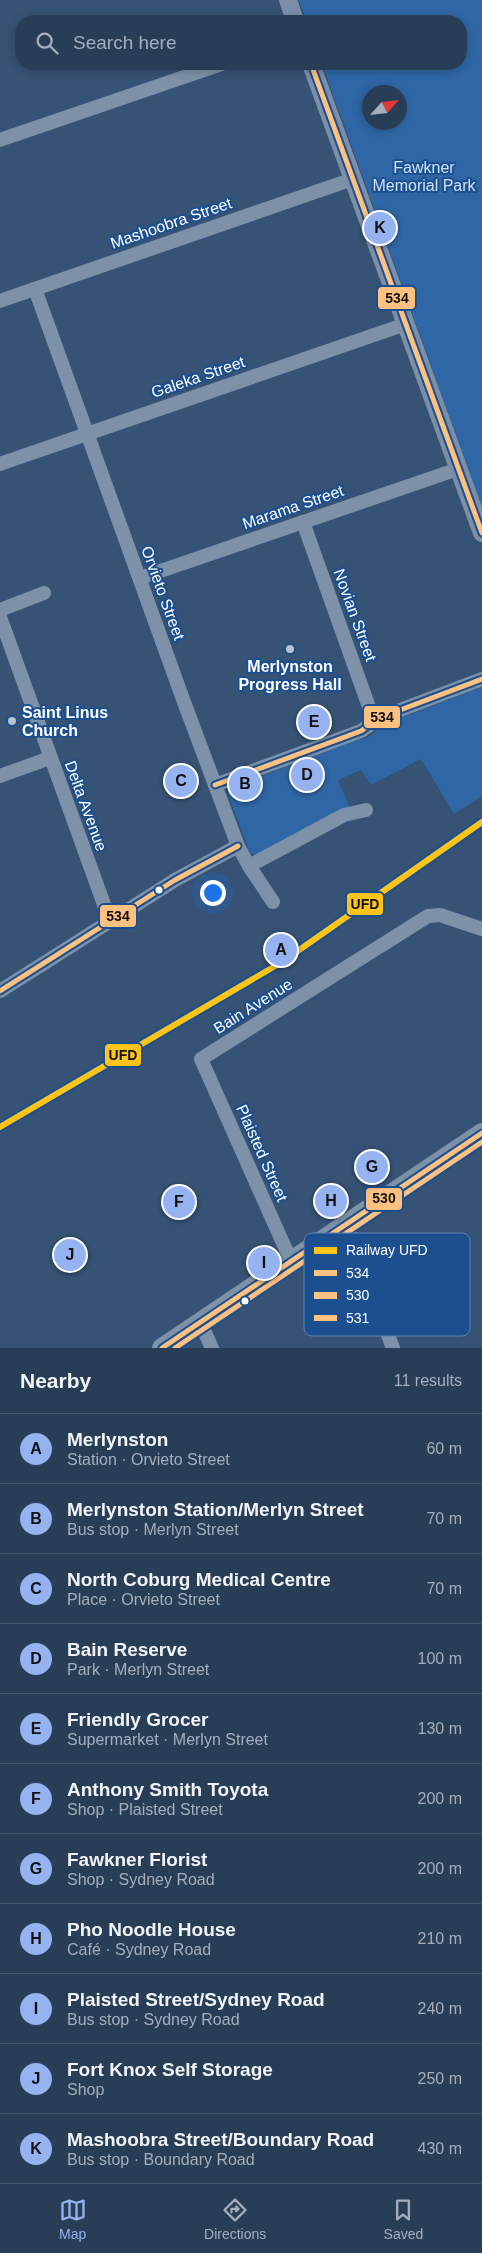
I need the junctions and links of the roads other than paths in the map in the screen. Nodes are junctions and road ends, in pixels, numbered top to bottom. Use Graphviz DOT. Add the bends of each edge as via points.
graph roads {
  1 [pos="288,0"];
  2 [pos="294,15"];
  3 [pos="204,70"];
  4 [pos="313,70"];
  5 [pos="0,140"];
  6 [pos="353,179"];
  7 [pos="35,289"];
  8 [pos="0,301"];
  9 [pos="406,324"];
  10 [pos="87,434"];
  11 [pos="0,464"];
  12 [pos="458,468"];
  13 [pos="303,522"];
  14 [pos="482,533"];
  15 [pos="140,578"];
  16 [pos="44,593"];
  17 [pos="0,610"];
  18 [pos="0,617"];
  19 [pos="482,679"];
  20 [pos="374,721"];
  21 [pos="50,758"];
  22 [pos="0,776"];
  23 [pos="215,785"];
  24 [pos="366,810"];
  25 [pos="238,846"];
  26 [pos="249,866"];
  27 [pos="273,902"];
  28 [pos="110,921"];
  29 [pos="482,929"];
  30 [pos="0,991"];
  31 [pos="201,1059"];
  32 [pos="482,1133"];
  33 [pos="346,1224"];
  34 [pos="333,1233"];
  35 [pos="349,1233"];
  36 [pos="304,1252"];
  37 [pos="291,1261"];
  38 [pos="200,1322"];
  39 [pos="388,1336"];
  40 [pos="162,1348"];
  41 [pos="212,1348"];
  42 [pos="393,1348"];
  1 -- 2 [label="main road"];
  3 -- 5 [label="street"];
  4 -- 6 [label="main road"];
  6 -- 7 [label="street, Mashoobra Street"];
  6 -- 9 [label="main road"];
  7 -- 8 [label="street, Mashoobra Street"];
  7 -- 10 [label="street, Orvieto Street"];
  9 -- 10 [label="street, Galeka Street"];
  9 -- 12 [label="main road"];
  10 -- 11 [label="street, Galeka Street"];
  10 -- 15 [label="street, Orvieto Street"];
  12 -- 13 [label="street, Marama Street"];
  12 -- 14 [label="main road"];
  13 -- 15 [label="street, Marama Street"];
  13 -- 20 [label="street, Novian Street"];
  15 -- 23 [label="street, Orvieto Street"];
  16 -- 17 [label="street"];
  18 -- 21 [label="street, Delta Avenue"];
  19 -- 20 [label="street"];
  20 -- 23 [label="street" via="361,731"];
  21 -- 22 [label="street"];
  21 -- 28 [label="street, Delta Avenue"];
  23 -- 25 [label="street, Orvieto Street"];
  24 -- 26 [label="street" via="344,815"];
  25 -- 26 [label="street, Orvieto Street"];
  25 -- 28 [label="street" via="175,880"];
  26 -- 27 [label="street, Orvieto Street"];
  28 -- 30 [label="street"];
  29 -- 31 [label="street, Bain Avenue" via="440,915 428,916"];
  31 -- 37 [label="street, Plaisted Street"];
  32 -- 33 [label="highway"];
  33 -- 34 [label="highway"];
  33 -- 35 [label="street"];
  36 -- 37 [label="highway"];
  37 -- 38 [label="highway"];
  38 -- 40 [label="highway"];
  38 -- 41 [label="street"];
  39 -- 42 [label="street"];
}
